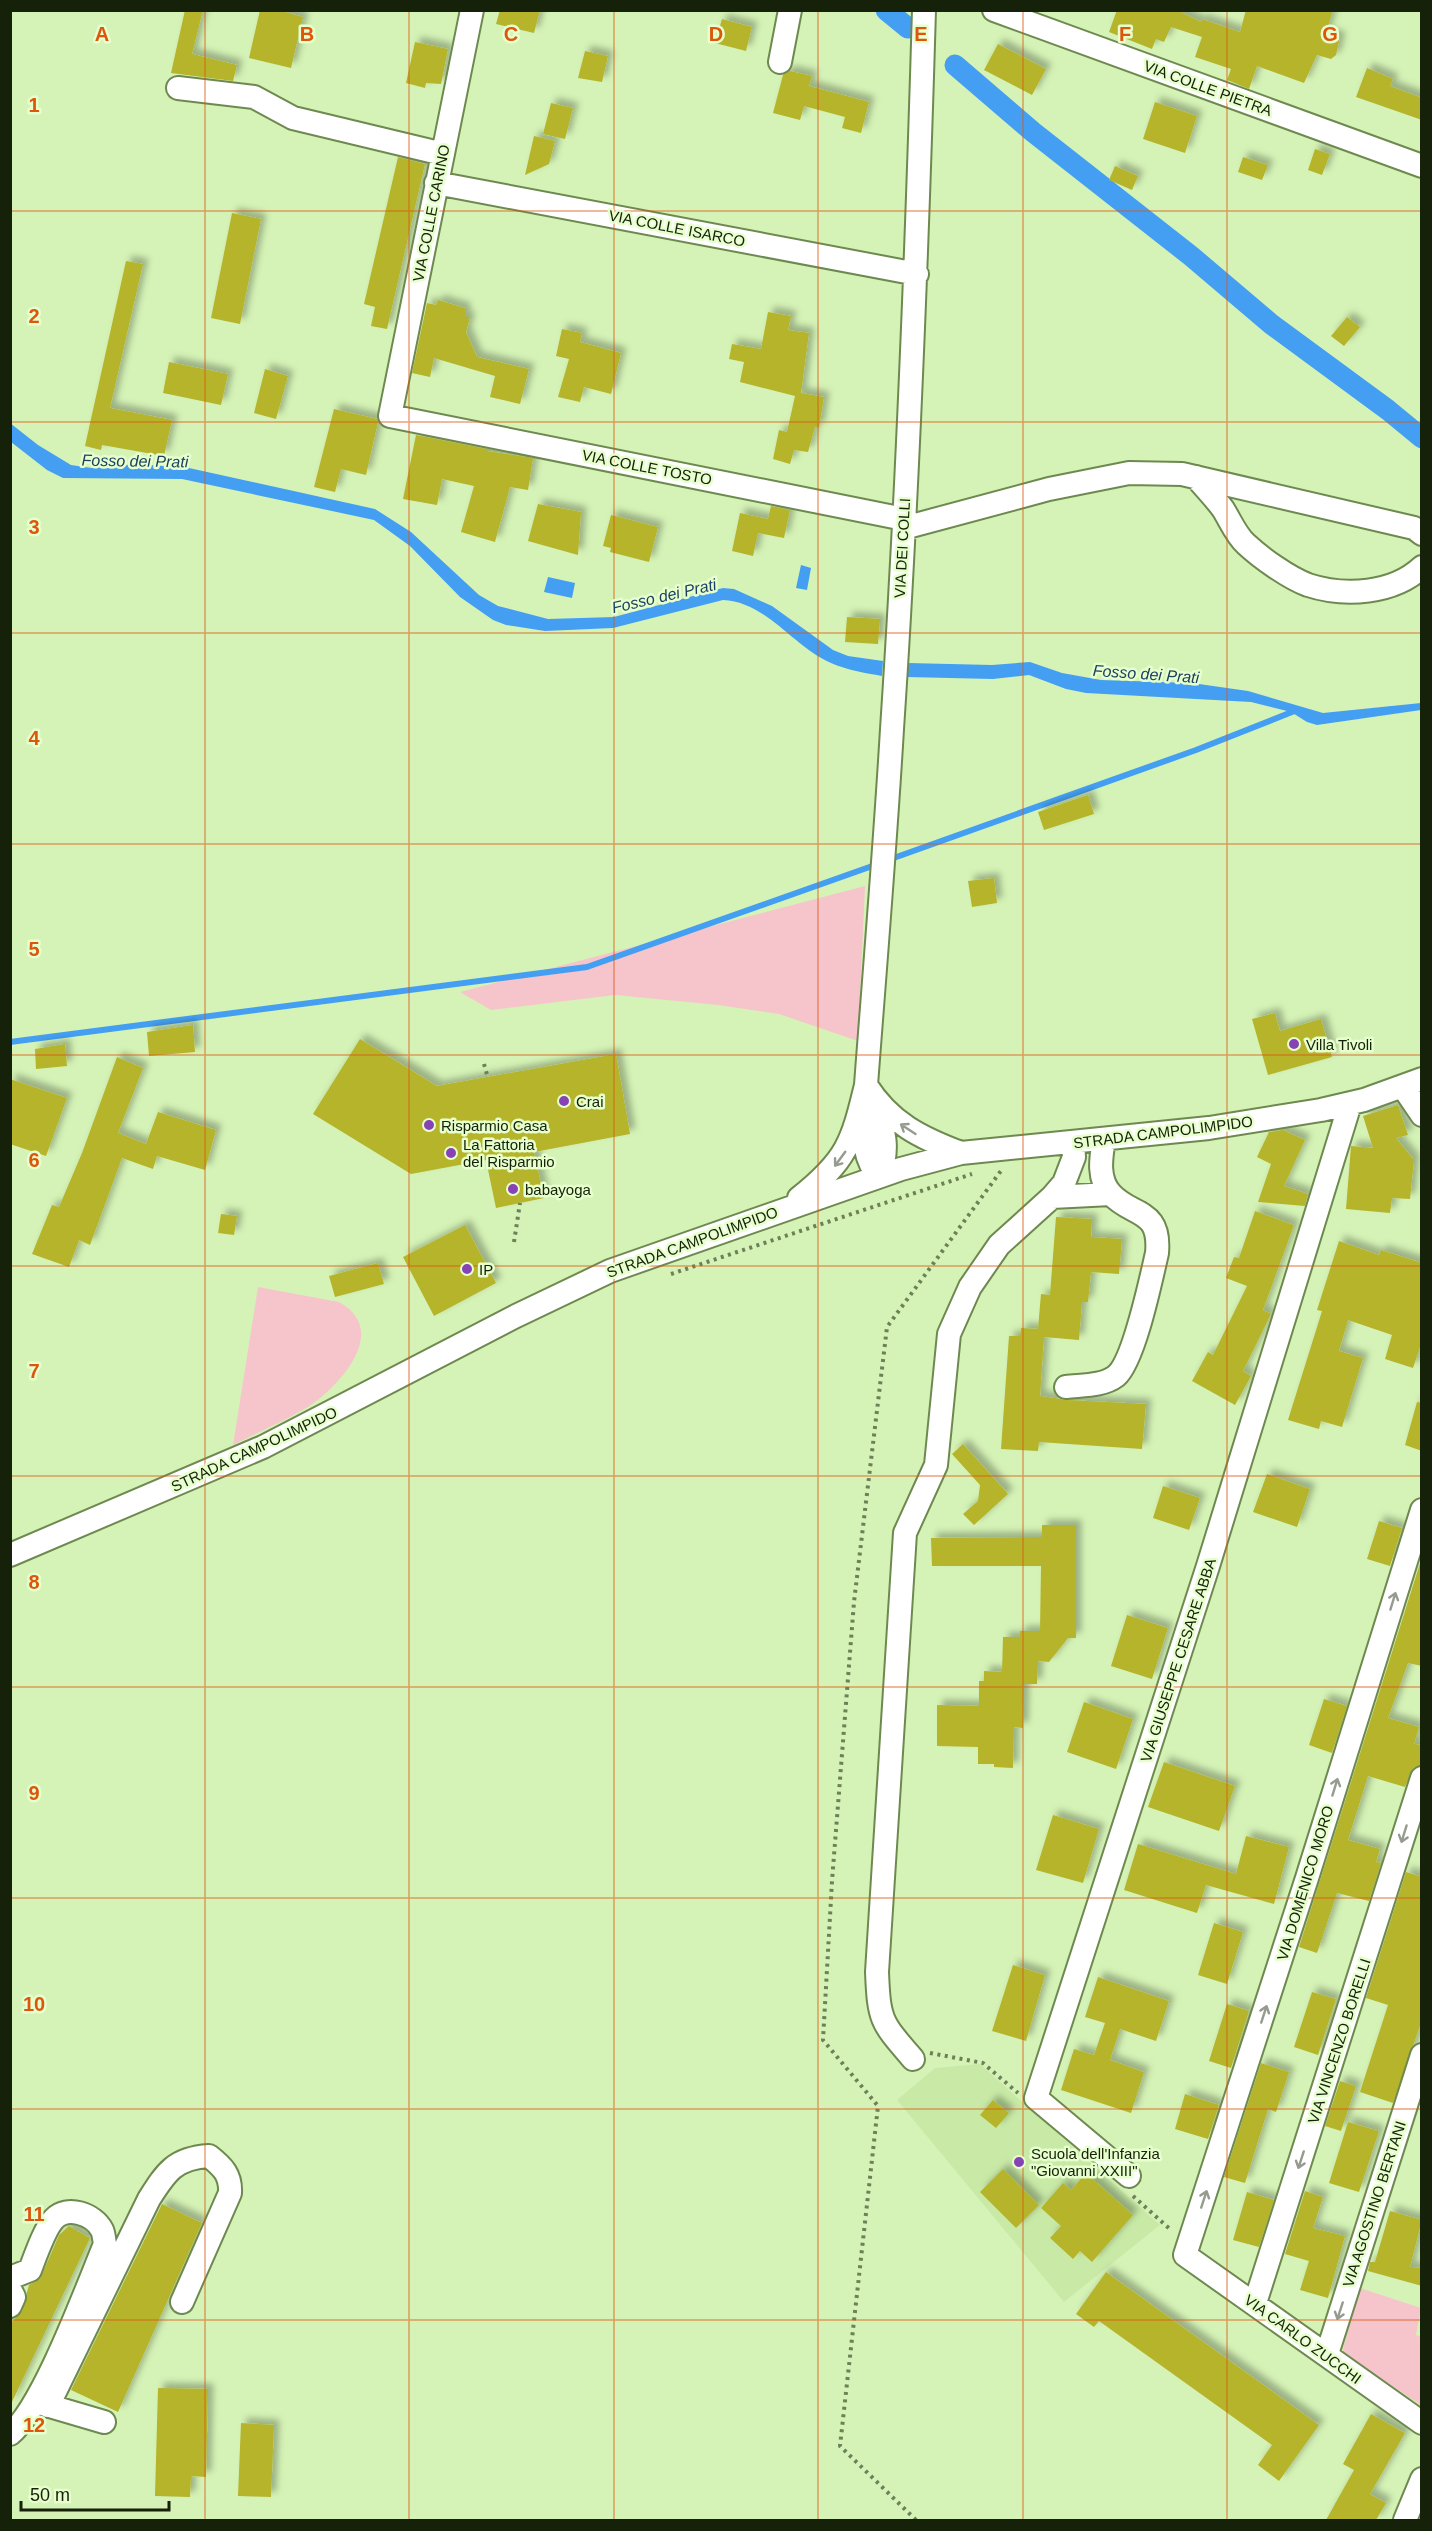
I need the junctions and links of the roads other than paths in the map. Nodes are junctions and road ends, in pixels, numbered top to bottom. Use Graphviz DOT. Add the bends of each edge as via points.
graph roads {
  1 [pos="472,10"];
  2 [pos="790,10"];
  3 [pos="924,10"];
  4 [pos="994,10"];
  5 [pos="780,62"];
  6 [pos="178,88"];
  7 [pos="443,154"];
  8 [pos="1422,166"];
  9 [pos="436,183"];
  10 [pos="917,274"];
  11 [pos="390,416"];
  12 [pos="1196,477"];
  13 [pos="904,524"];
  14 [pos="1422,534"];
  15 [pos="1422,567"];
  16 [pos="1412,1083"];
  17 [pos="866,1085"];
  18 [pos="1350,1104"];
  19 [pos="1422,1115"];
  20 [pos="1104,1139"];
  21 [pos="1073,1143"];
  22 [pos="961,1153"];
  23 [pos="879,1176"];
  24 [pos="1111,1194"];
  25 [pos="1052,1197"];
  26 [pos="786,1208"];
  27 [pos="1066,1387"];
  28 [pos="1422,1510"];
  29 [pos="10,1555"];
  30 [pos="1422,1778"];
  31 [pos="1422,2055"];
  32 [pos="913,2059"];
  33 [pos="1129,2176"];
  34 [pos="1185,2255"];
  35 [pos="10,2278"];
  36 [pos="10,2289"];
  37 [pos="182,2302"];
  38 [pos="1255,2303"];
  39 [pos="10,2306"];
  40 [pos="1327,2354"];
  41 [pos="41,2403"];
  42 [pos="104,2422"];
  43 [pos="1422,2422"];
  44 [pos="10,2434"];
  45 [pos="1422,2479"];
  46 [pos="1405,2520"];
  1 -- 7 [label="street, VIA COLLE CARINO"];
  2 -- 5 [label="street"];
  3 -- 10 [label="street, VIA DEI COLLI"];
  4 -- 8 [label="street, VIA COLLE PIETRA"];
  6 -- 7 [label="street" via="254,97 293,118"];
  7 -- 9 [label="street, VIA COLLE CARINO"];
  9 -- 10 [label="street, VIA COLLE ISARCO"];
  9 -- 11 [label="street, VIA COLLE CARINO"];
  10 -- 13 [label="street, VIA DEI COLLI"];
  11 -- 13 [label="street, VIA COLLE TOSTO"];
  12 -- 13 [label="street" via="1129,473"];
  12 -- 14 [label="street" via="1402,525"];
  12 -- 15 [label="street" via="1244,542 1307,585 1350,591 1386,588"];
  13 -- 17 [label="street, VIA DEI COLLI"];
  16 -- 18 [label="street, STRADA CAMPOLIMPIDO"];
  16 -- 19 [label="street"];
  22 -- 17 [label="street, one-way" via="903,1127 884,1110"];
  17 -- 23 [label="street, VIA DEI COLLI" via="885,1136 886,1155"];
  17 -- 26 [label="street, VIA DEI COLLI, one-way" via="846,1152 829,1174"];
  18 -- 20 [label="street, STRADA CAMPOLIMPIDO" via="1209,1128"];
  18 -- 33 [label="street, VIA GIUSEPPE CESARE ABBA" via="1208,1566 1036,2098"];
  20 -- 21 [label="street, STRADA CAMPOLIMPIDO"];
  20 -- 24 [label="street" via="1101,1174"];
  21 -- 22 [label="street, STRADA CAMPOLIMPIDO"];
  21 -- 25 [label="street" via="1071,1171"];
  22 -- 23 [label="street, STRADA CAMPOLIMPIDO"];
  23 -- 26 [label="street, STRADA CAMPOLIMPIDO"];
  24 -- 25 [label="street"];
  24 -- 27 [label="street" via="1138,1211 1155,1228 1155,1262 1122,1370 1105,1382"];
  25 -- 32 [label="street" via="999,1245 970,1287 949,1334 936,1465 905,1533 877,1972 880,2014 887,2030"];
  26 -- 29 [label="street, STRADA CAMPOLIMPIDO" via="592,1279 272,1443"];
  34 -- 28 [label="street, VIA DOMENICO MORO, one-way"];
  30 -- 38 [label="street, VIA VINCENZO BORELLI, one-way"];
  31 -- 40 [label="street, VIA AGOSTINO BERTANI, one-way"];
  34 -- 38 [label="street, VIA CARLO ZUCCHI"];
  35 -- 41 [label="street" via="30,2270 53,2219 64,2212 79,2212 102,2229 105,2244"];
  36 -- 39 [label="street" via="14,2297"];
  37 -- 41 [label="street" via="230,2193 231,2181 224,2168 209,2156 180,2162 164,2176"];
  38 -- 40 [label="street, VIA CARLO ZUCCHI"];
  40 -- 43 [label="street, VIA CARLO ZUCCHI"];
  41 -- 42 [label="street"];
  41 -- 44 [label="street"];
  45 -- 46 [label="street"];
}
